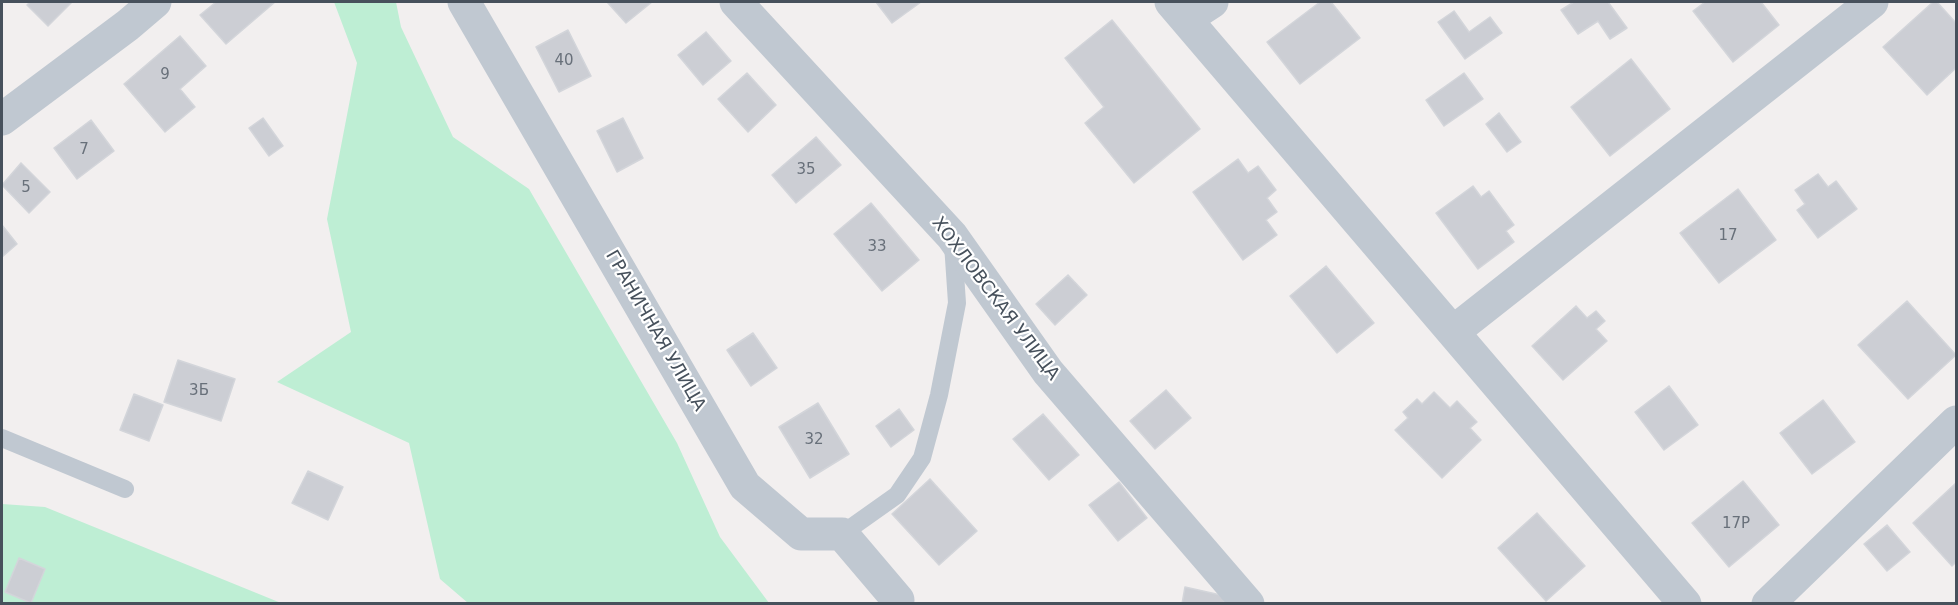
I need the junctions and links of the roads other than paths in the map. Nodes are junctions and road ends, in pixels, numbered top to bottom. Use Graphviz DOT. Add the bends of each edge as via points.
graph roads {
  1 [pos="155,2"];
  2 [pos="464,2"];
  3 [pos="736,2"];
  4 [pos="1872,2"];
  5 [pos="1190,7"];
  6 [pos="2,119"];
  7 [pos="952,236"];
  8 [pos="1453,332"];
  9 [pos="1956,422"];
  10 [pos="2,438"];
  11 [pos="125,489"];
  12 [pos="842,534"];
  13 [pos="897,600"];
  14 [pos="1248,603"];
  15 [pos="1686,603"];
  16 [pos="1768,603"];
  1 -- 6 [label="street"];
  2 -- 12 [label="street, ГРАНИЧНАЯ УЛИЦА" via="745,486 801,534"];
  3 -- 7 [label="street, ХОХЛОВСКАЯ УЛИЦА"];
  4 -- 8 [label="street"];
  5 -- 8 [label="street"];
  7 -- 12 [label="lane" via="957,303 922,458 897,495"];
  7 -- 14 [label="street, ХОХЛОВСКАЯ УЛИЦА" via="1048,372"];
  8 -- 15 [label="street"];
  9 -- 16 [label="street"];
  10 -- 11 [label="lane"];
  12 -- 13 [label="street"];
}
